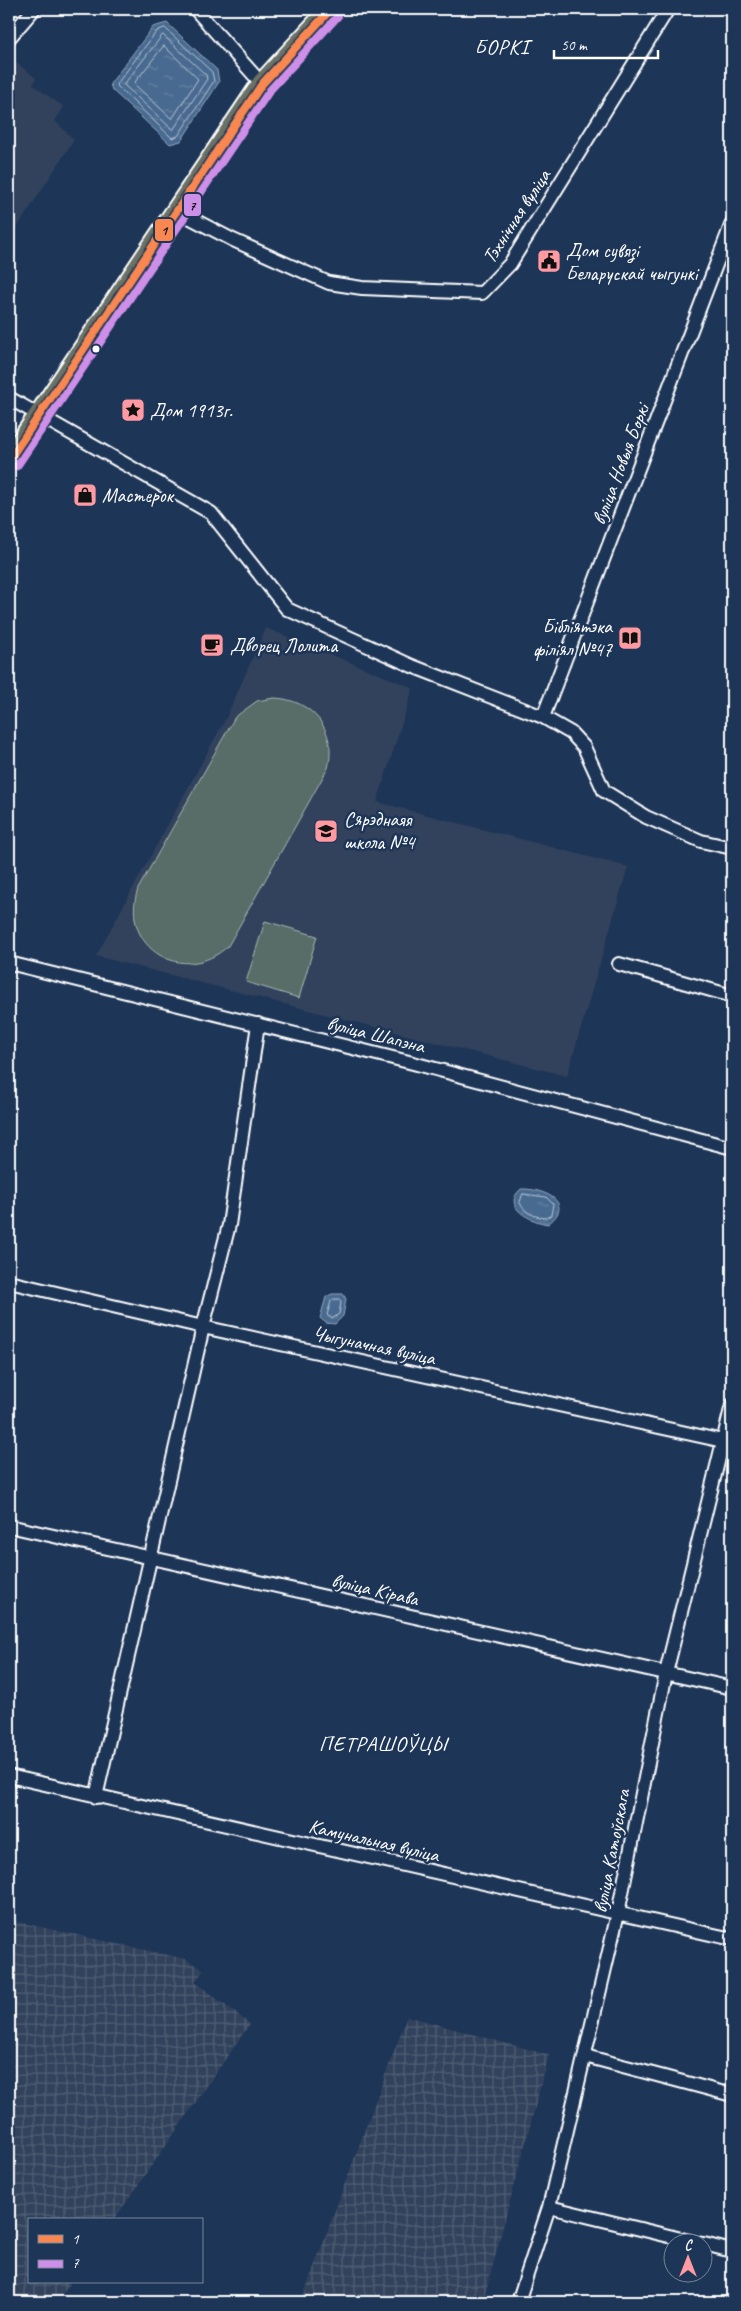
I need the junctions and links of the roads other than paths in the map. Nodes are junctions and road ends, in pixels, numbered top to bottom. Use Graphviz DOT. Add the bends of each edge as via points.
graph roads {
  1 [pos="34,9"];
  2 [pos="195,9"];
  3 [pos="331,9"];
  4 [pos="668,9"];
  5 [pos="9,38"];
  6 [pos="262,84"];
  7 [pos="177,211"];
  8 [pos="732,223"];
  9 [pos="9,398"];
  10 [pos="38,416"];
  11 [pos="9,460"];
  12 [pos="543,717"];
  13 [pos="732,848"];
  14 [pos="9,963"];
  15 [pos="619,964"];
  16 [pos="732,996"];
  17 [pos="258,1024"];
  18 [pos="732,1148"];
  19 [pos="9,1282"];
  20 [pos="203,1327"];
  21 [pos="732,1405"];
  22 [pos="728,1442"];
  23 [pos="9,1526"];
  24 [pos="150,1558"];
  25 [pos="666,1673"];
  26 [pos="732,1688"];
  27 [pos="9,1776"];
  28 [pos="96,1797"];
  29 [pos="618,1913"];
  30 [pos="732,1939"];
  31 [pos="585,2056"];
  32 [pos="732,2095"];
  33 [pos="549,2207"];
  34 [pos="664,2235"];
  35 [pos="714,2247"];
  36 [pos="732,2251"];
  37 [pos="518,2302"];
  1 -- 5 [label="street"];
  2 -- 6 [label="street"];
  3 -- 6 [label="main road"];
  4 -- 7 [label="street, Тэхнічная вуліца" via="510,264 482,293 362,288 329,283"];
  6 -- 7 [label="main road"];
  7 -- 10 [label="main road"];
  8 -- 12 [label="street, вуліца Новыя Боркі"];
  9 -- 10 [label="street"];
  10 -- 11 [label="main road"];
  10 -- 12 [label="street" via="211,513 286,609 412,666"];
  12 -- 13 [label="street" via="571,733 584,747 604,791 646,817 701,841"];
  14 -- 17 [label="street, вуліца Шапэна"];
  15 -- 16 [label="street"];
  17 -- 18 [label="street, вуліца Шапэна"];
  17 -- 20 [label="street" via="229,1226"];
  19 -- 20 [label="street, Чыгуначная вуліца"];
  20 -- 22 [label="street, Чыгуначная вуліца"];
  20 -- 24 [label="street"];
  21 -- 22 [label="street, вуліца Катоўскага"];
  22 -- 25 [label="street, вуліца Катоўскага"];
  23 -- 24 [label="street, вуліца Кірава"];
  24 -- 25 [label="street, вуліца Кірава"];
  24 -- 28 [label="street"];
  25 -- 26 [label="street, вуліца Кірава"];
  25 -- 29 [label="street, вуліца Катоўскага"];
  27 -- 28 [label="street, Камунальная вуліца"];
  28 -- 29 [label="street, Камунальная вуліца"];
  29 -- 30 [label="street, Камунальная вуліца"];
  29 -- 31 [label="street, вуліца Катоўскага"];
  31 -- 32 [label="street"];
  31 -- 33 [label="street, вуліца Катоўскага"];
  33 -- 34 [label="street"];
  33 -- 37 [label="street, вуліца Катоўскага"];
  35 -- 36 [label="street"];
}
